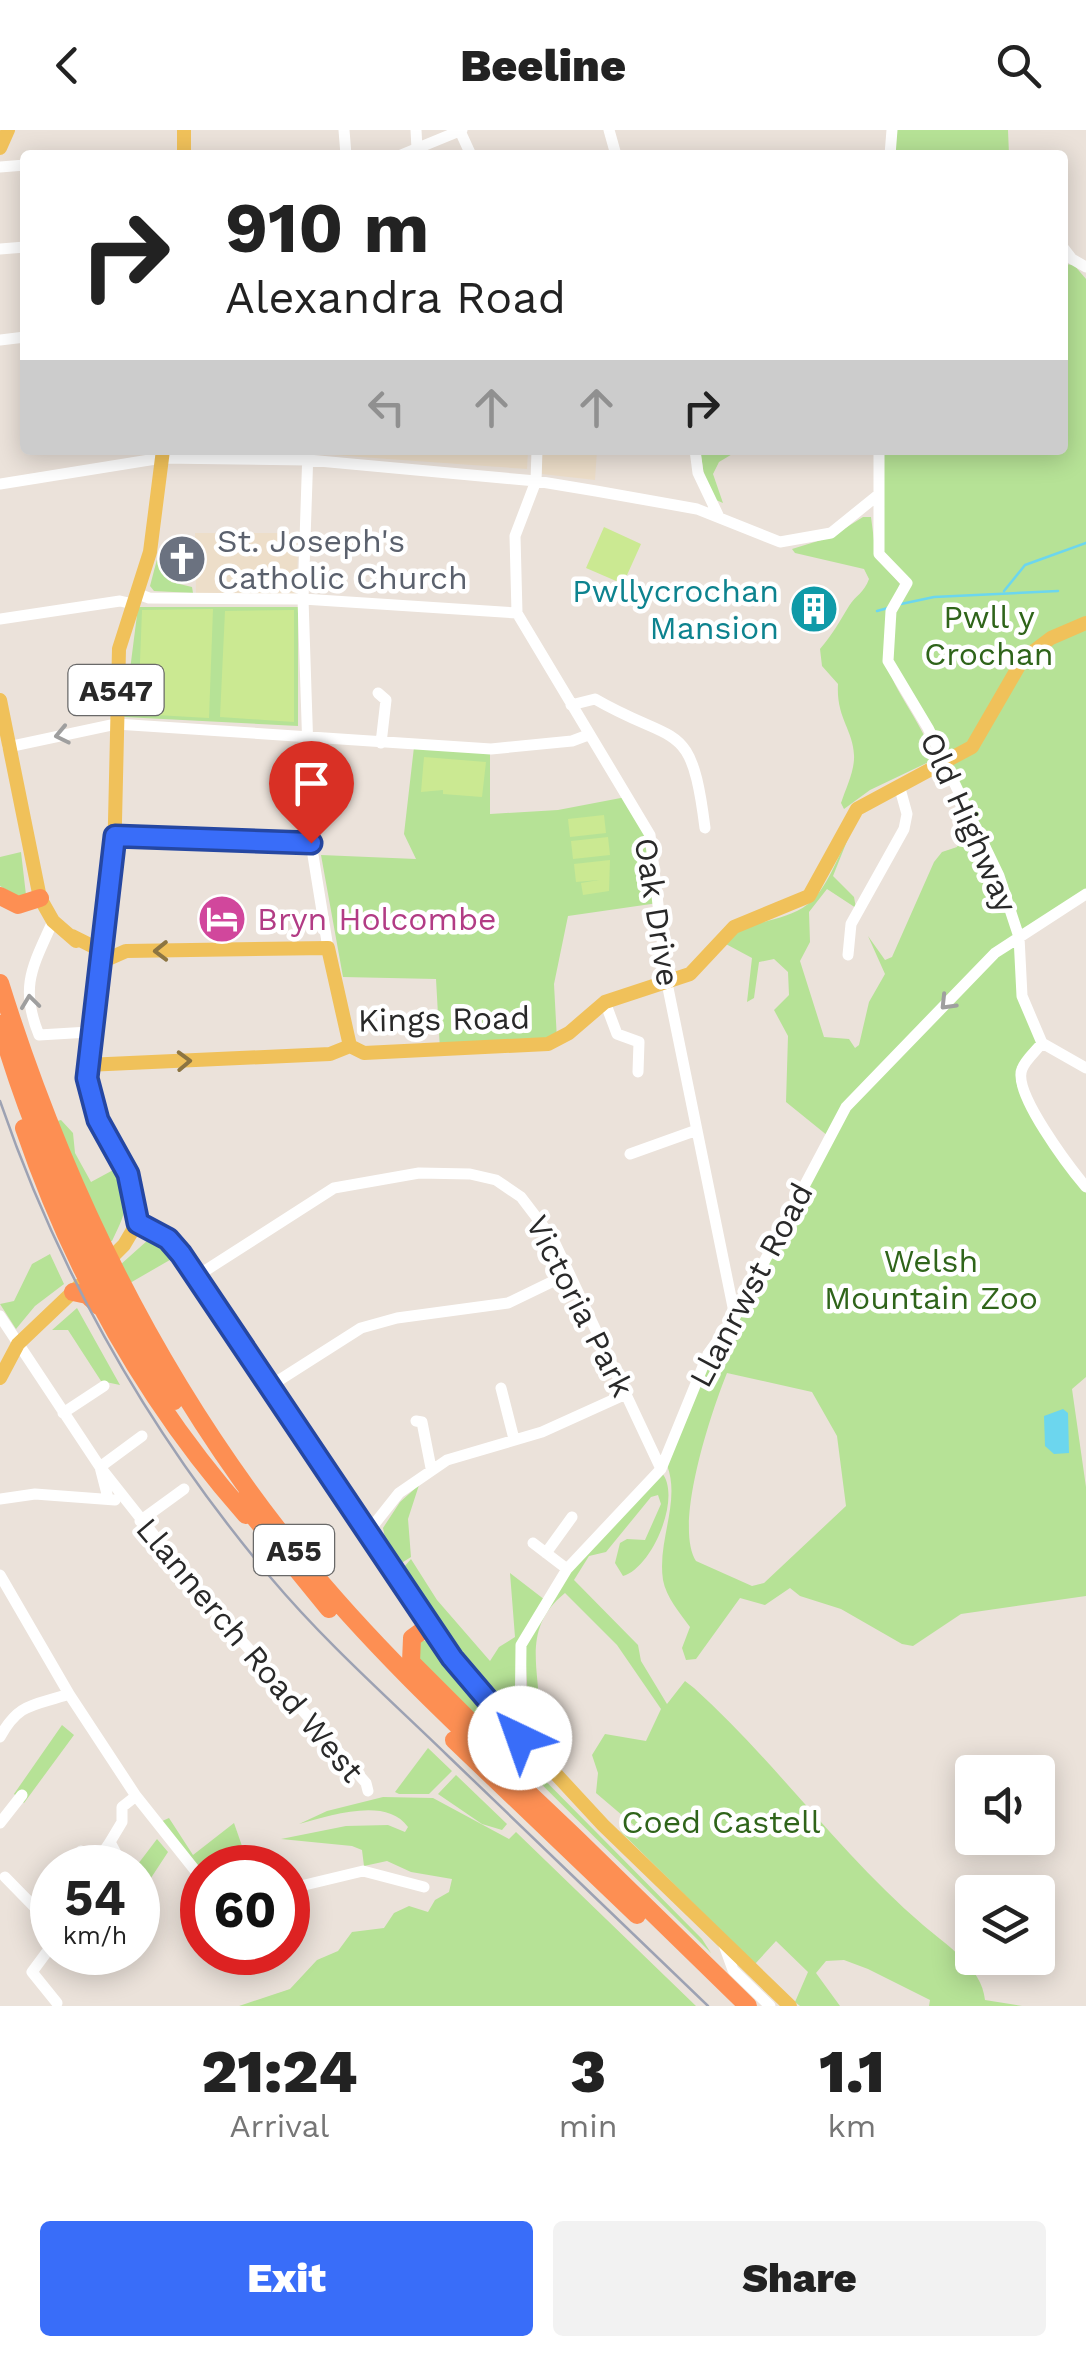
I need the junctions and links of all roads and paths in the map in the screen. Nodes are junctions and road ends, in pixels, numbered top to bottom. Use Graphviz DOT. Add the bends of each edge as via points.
graph roads {
  1 [pos="8,130"];
  2 [pos="416,130"];
  3 [pos="461,130"];
  4 [pos="0,148"];
  5 [pos="417,149"];
  6 [pos="157,455"];
  7 [pos="162,455"];
  8 [pos="308,455"];
  9 [pos="537,455"];
  10 [pos="696,455"];
  11 [pos="878,455"];
  12 [pos="536,481"];
  13 [pos="0,484"];
  14 [pos="878,495"];
  15 [pos="720,517"];
  16 [pos="135,599"];
  17 [pos="303,599"];
  18 [pos="517,614"];
  19 [pos="0,619"];
  20 [pos="1086,623"];
  21 [pos="378,693"];
  22 [pos="0,700"];
  23 [pos="571,706"];
  24 [pos="116,724"];
  25 [pos="588,735"];
  26 [pos="308,737"];
  27 [pos="381,743"];
  28 [pos="8,746"];
  29 [pos="942,765"];
  30 [pos="899,785"];
  31 [pos="705,828"];
  32 [pos="115,836"];
  33 [pos="311,843"];
  34 [pos="1086,894"];
  35 [pos="0,896"];
  36 [pos="40,898"];
  37 [pos="53,921"];
  38 [pos="72,936"];
  39 [pos="105,936"];
  40 [pos="1019,937"];
  41 [pos="328,948"];
  42 [pos="126,951"];
  43 [pos="848,955"];
  44 [pos="101,962"];
  45 [pos="0,982"];
  46 [pos="667,983"];
  47 [pos="97,985"];
  48 [pos="605,1002"];
  49 [pos="0,1024"];
  50 [pos="89,1032"];
  51 [pos="1042,1043"];
  52 [pos="350,1046"];
  53 [pos="0,1056"];
  54 [pos="86,1065"];
  55 [pos="1086,1068"];
  56 [pos="638,1072"];
  57 [pos="698,1130"];
  58 [pos="630,1154"];
  59 [pos="1086,1187"];
  60 [pos="138,1223"];
  61 [pos="568,1274"];
  62 [pos="197,1276"];
  63 [pos="81,1287"];
  64 [pos="0,1316"];
  65 [pos="735,1316"];
  66 [pos="18,1344"];
  67 [pos="0,1378"];
  68 [pos="104,1386"];
  69 [pos="270,1386"];
  70 [pos="501,1388"];
  71 [pos="626,1394"];
  72 [pos="63,1414"];
  73 [pos="416,1422"];
  74 [pos="142,1436"];
  75 [pos="514,1439"];
  76 [pos="100,1467"];
  77 [pos="431,1468"];
  78 [pos="662,1470"];
  79 [pos="184,1489"];
  80 [pos="108,1498"];
  81 [pos="0,1499"];
  82 [pos="136,1515"];
  83 [pos="572,1517"];
  84 [pos="368,1532"];
  85 [pos="533,1543"];
  86 [pos="546,1552"];
  87 [pos="279,1553"];
  88 [pos="567,1568"];
  89 [pos="0,1574"];
  90 [pos="430,1625"];
  91 [pos="69,1694"];
  92 [pos="0,1737"];
  93 [pos="520,1738"];
  94 [pos="368,1791"];
  95 [pos="22,1795"];
  96 [pos="136,1796"];
  97 [pos="0,1823"];
  98 [pos="110,1842"];
  99 [pos="580,1842"];
  100 [pos="108,1845"];
  101 [pos="112,1845"];
  102 [pos="180,1852"];
  103 [pos="5,1877"];
  104 [pos="310,1884"];
  105 [pos="424,1887"];
  106 [pos="30,1902"];
  107 [pos="724,1945"];
  108 [pos="34,1975"];
  109 [pos="57,2003"];
  110 [pos="731,2006"];
  111 [pos="748,2006"];
  112 [pos="770,2006"];
  113 [pos="790,2006"];
  1 -- 4 [label="main road"];
  2 -- 5 [label="street"];
  3 -- 5 [label="street"];
  6 -- 13 [label="street"];
  7 -- 16 [label="main road, A547" via="150,552"];
  8 -- 12 [label="street"];
  8 -- 17 [label="street"];
  9 -- 12 [label="street, Oak Drive"];
  10 -- 15 [label="street"];
  11 -- 14 [label="street, Old Highway"];
  12 -- 15 [label="street"];
  12 -- 18 [label="street, Oak Drive" via="515,536"];
  14 -- 15 [label="street" via="842,524 780,542"];
  14 -- 29 [label="street, Old Highway" via="879,554 907,583 895,606 888,662"];
  16 -- 17 [label="street"];
  16 -- 19 [label="street"];
  16 -- 24 [label="main road, A547" via="119,648"];
  17 -- 18 [label="street"];
  17 -- 26 [label="street"];
  18 -- 23 [label="street, Oak Drive"];
  20 -- 29 [label="main road, Kings Road" via="1023,660 972,748"];
  21 -- 27 [label="street" via="386,700"];
  22 -- 28 [label="main road"];
  23 -- 25 [label="street, Oak Drive"];
  23 -- 31 [label="street" via="594,699 675,737 699,774"];
  24 -- 26 [label="street"];
  24 -- 28 [label="street, one-way"];
  24 -- 32 [label="main road, A547"];
  25 -- 27 [label="street" via="491,748"];
  25 -- 46 [label="street, Oak Drive" via="650,834"];
  26 -- 27 [label="street"];
  26 -- 33 [label="street"];
  28 -- 36 [label="main road"];
  29 -- 30 [label="main road, Kings Road"];
  29 -- 40 [label="street, Old Highway" via="999,876"];
  30 -- 43 [label="street" via="904,829"];
  30 -- 46 [label="main road, Kings Road" via="850,818 810,896 734,927 698,968"];
  32 -- 33 [label="street"];
  32 -- 39 [label="main road, A547"];
  33 -- 41 [label="street"];
  34 -- 40 [label="street, Llanrwst Road"];
  35 -- 36 [label="highway" via="18,905"];
  36 -- 37 [label="main road"];
  37 -- 38 [label="main road"];
  50 -- 37 [label="street, one-way" via="46,1038 28,1008 28,978"];
  38 -- 44 [label="main road" via="94,947"];
  38 -- 47 [label="main road" via="90,956"];
  39 -- 42 [label="main road"];
  39 -- 44 [label="main road, A547"];
  40 -- 51 [label="street, Old Highway" via="1022,996"];
  40 -- 65 [label="street, Llanrwst Road, one-way" via="995,953 846,1106"];
  41 -- 42 [label="main road, one-way"];
  41 -- 52 [label="main road"];
  42 -- 44 [label="main road"];
  44 -- 47 [label="main road, A547"];
  45 -- 99 [label="highway, A55" via="82,1206 129,1300 222,1454 364,1632"];
  46 -- 48 [label="main road, Kings Road"];
  46 -- 57 [label="street, Oak Drive"];
  47 -- 50 [label="main road, A547"];
  48 -- 52 [label="main road, Kings Road" via="548,1044 364,1053"];
  48 -- 56 [label="street" via="617,1034 639,1042"];
  49 -- 87 [label="highway, A55" via="58,1185 108,1286 195,1434"];
  50 -- 54 [label="main road, A547"];
  51 -- 55 [label="street"];
  51 -- 59 [label="street" via="1021,1070 1021,1084"];
  54 -- 52 [label="main road, Kings Road, one-way" via="330,1054"];
  53 -- 63 [label="highway"];
  54 -- 60 [label="main road, A547" via="93,1106 128,1174"];
  57 -- 58 [label="street"];
  57 -- 65 [label="street, Oak Drive"];
  60 -- 62 [label="main road" via="168,1239"];
  60 -- 63 [label="main road"];
  61 -- 62 [label="street, Victoria Park" via="536,1213 508,1186 470,1174 432,1173 334,1188"];
  61 -- 69 [label="street" via="508,1303 360,1328"];
  61 -- 71 [label="street, Victoria Park"];
  62 -- 69 [label="main road"];
  63 -- 66 [label="main road"];
  63 -- 87 [label="highway" via="104,1311 182,1437"];
  64 -- 66 [label="street, Llannerch Road West"];
  65 -- 78 [label="street, Llanrwst Road" via="708,1354"];
  66 -- 67 [label="main road"];
  66 -- 72 [label="street, Llannerch Road West"];
  68 -- 72 [label="street"];
  69 -- 84 [label="main road"];
  70 -- 75 [label="street"];
  71 -- 75 [label="street"];
  71 -- 78 [label="street, Victoria Park"];
  72 -- 76 [label="street, Llannerch Road West"];
  73 -- 77 [label="street" via="422,1422"];
  74 -- 76 [label="street"];
  75 -- 77 [label="street"];
  76 -- 80 [label="street, Llannerch Road West"];
  76 -- 82 [label="street, Llannerch Road West"];
  77 -- 84 [label="street" via="399,1493"];
  78 -- 88 [label="street, Llanrwst Road"];
  79 -- 82 [label="street"];
  80 -- 81 [label="street"];
  80 -- 82 [label="street, Llannerch Road West"];
  82 -- 94 [label="street, Llannerch Road West"];
  83 -- 86 [label="street"];
  84 -- 90 [label="main road"];
  85 -- 86 [label="street"];
  86 -- 88 [label="street"];
  87 -- 110 [label="highway, A55" via="400,1688"];
  88 -- 93 [label="street, Llanrwst Road" via="520,1648"];
  89 -- 91 [label="street"];
  90 -- 93 [label="main road"];
  90 -- 99 [label="highway" via="412,1638 411,1662"];
  91 -- 92 [label="street" via="26,1706"];
  91 -- 96 [label="street"];
  93 -- 107 [label="main road"];
  95 -- 97 [label="street"];
  96 -- 98 [label="street" via="122,1807"];
  96 -- 102 [label="street"];
  98 -- 100 [label="street"];
  98 -- 101 [label="street"];
  99 -- 111 [label="highway, A55"];
  103 -- 106 [label="street"];
  104 -- 105 [label="street" via="364,1870"];
  107 -- 112 [label="street" via="733,1970"];
  107 -- 113 [label="main road"];
  108 -- 109 [label="street"];
}
